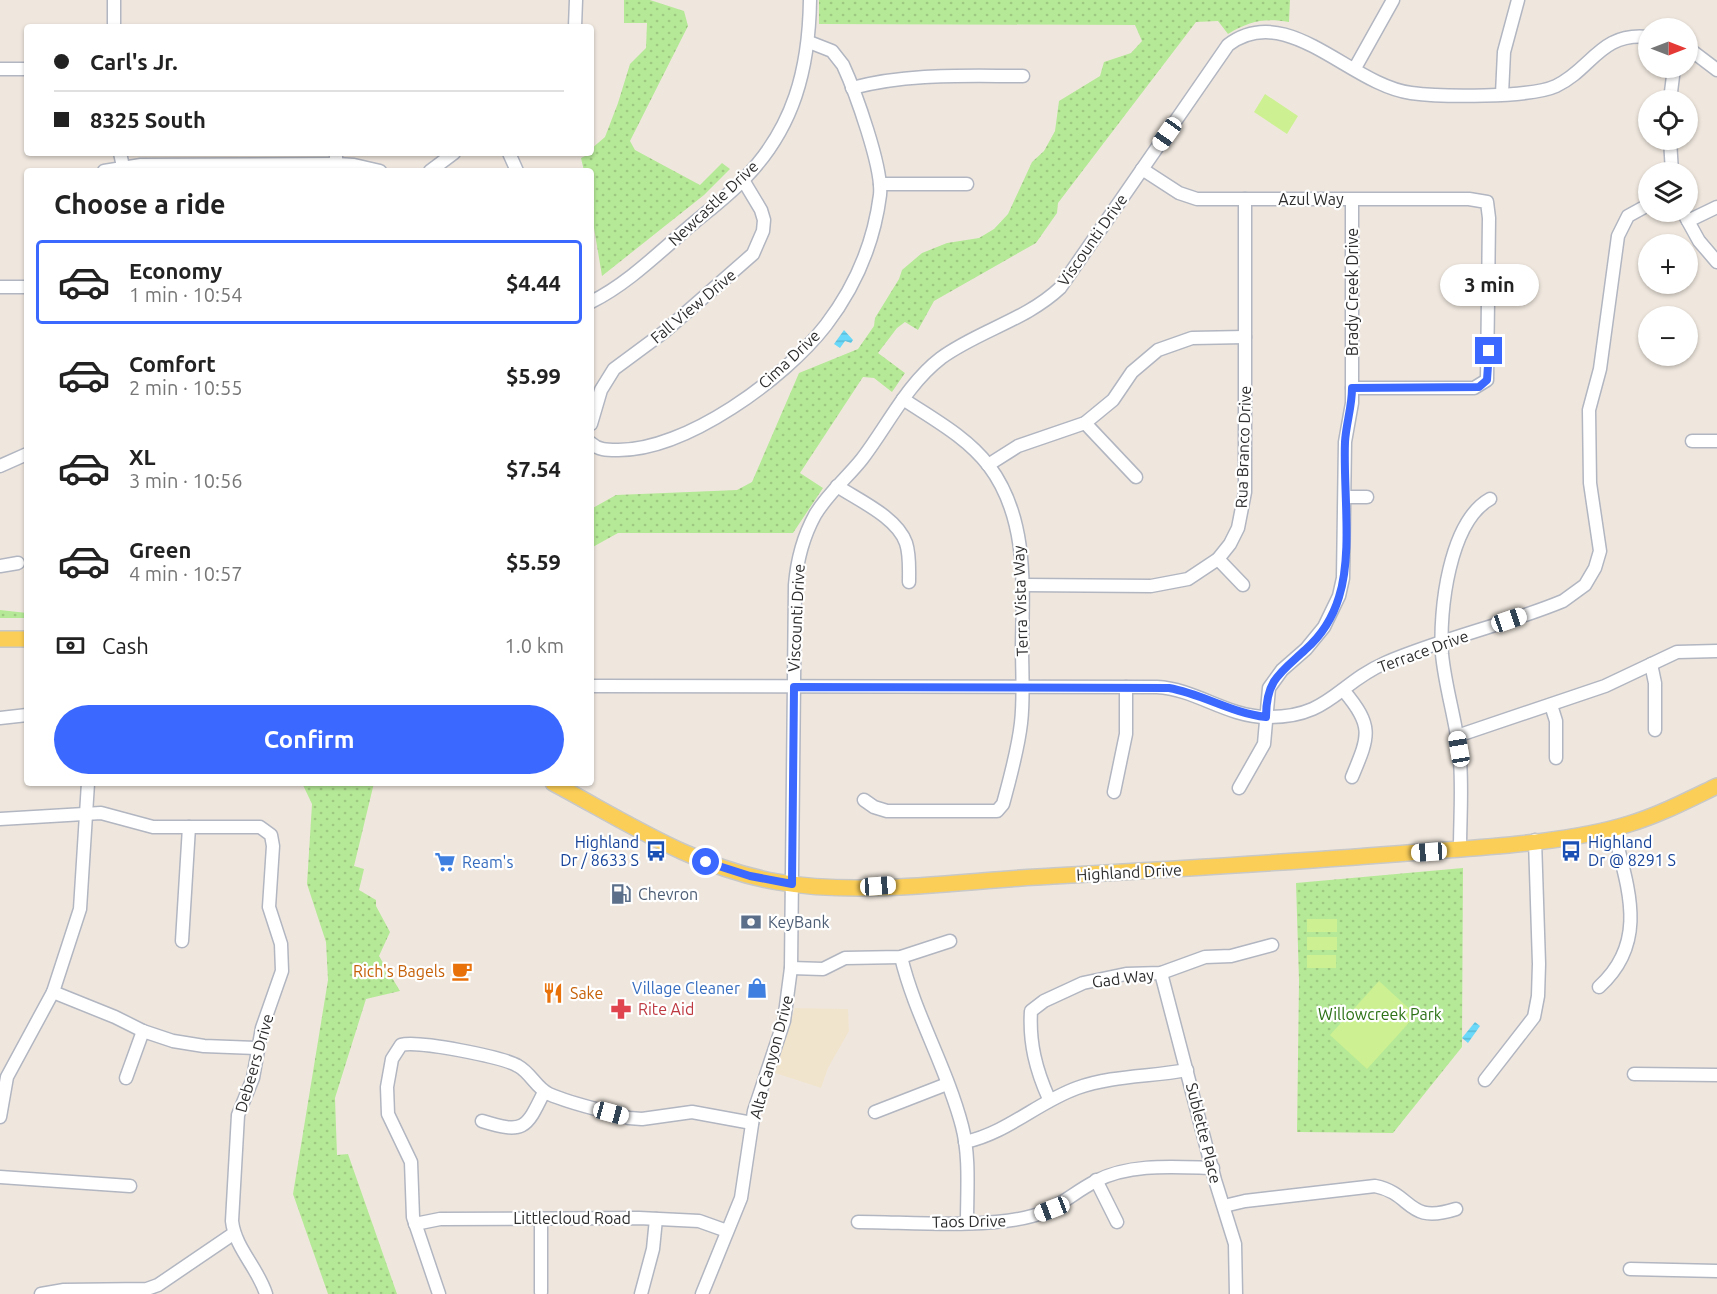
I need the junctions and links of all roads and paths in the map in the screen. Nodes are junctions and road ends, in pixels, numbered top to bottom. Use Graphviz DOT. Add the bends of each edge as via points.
graph roads {
  1 [pos="114,0"];
  2 [pos="576,0"];
  3 [pos="810,0"];
  4 [pos="1394,0"];
  5 [pos="1518,0"];
  6 [pos="114,24"];
  7 [pos="575,24"];
  8 [pos="1638,37"];
  9 [pos="809,42"];
  10 [pos="1698,56"];
  11 [pos="1354,68"];
  12 [pos="0,69"];
  13 [pos="24,69"];
  14 [pos="1717,70"];
  15 [pos="1023,76"];
  16 [pos="852,88"];
  17 [pos="1502,94"];
  18 [pos="450,156"];
  19 [pos="336,163"];
  20 [pos="128,168"];
  21 [pos="367,168"];
  22 [pos="434,168"];
  23 [pos="1142,169"];
  24 [pos="743,180"];
  25 [pos="880,184"];
  26 [pos="967,184"];
  27 [pos="1245,199"];
  28 [pos="1352,200"];
  29 [pos="1717,207"];
  30 [pos="1638,210"];
  31 [pos="1698,213"];
  32 [pos="1689,222"];
  33 [pos="1717,262"];
  34 [pos="0,287"];
  35 [pos="24,287"];
  36 [pos="594,300"];
  37 [pos="1245,338"];
  38 [pos="1352,388"];
  39 [pos="903,399"];
  40 [pos="594,415"];
  41 [pos="1085,423"];
  42 [pos="1692,441"];
  43 [pos="1717,441"];
  44 [pos="594,445"];
  45 [pos="24,455"];
  46 [pos="988,465"];
  47 [pos="0,466"];
  48 [pos="1136,477"];
  49 [pos="837,486"];
  50 [pos="1345,497"];
  51 [pos="1367,497"];
  52 [pos="1490,499"];
  53 [pos="1218,558"];
  54 [pos="18,563"];
  55 [pos="0,566"];
  56 [pos="909,582"];
  57 [pos="1023,585"];
  58 [pos="1243,585"];
  59 [pos="0,639"];
  60 [pos="24,639"];
  61 [pos="1442,643"];
  62 [pos="1717,651"];
  63 [pos="1651,664"];
  64 [pos="594,686"];
  65 [pos="794,687"];
  66 [pos="1022,687"];
  67 [pos="1126,687"];
  68 [pos="1344,691"];
  69 [pos="1551,705"];
  70 [pos="24,715"];
  71 [pos="1266,717"];
  72 [pos="0,718"];
  73 [pos="1655,730"];
  74 [pos="1457,736"];
  75 [pos="1556,758"];
  76 [pos="1352,777"];
  77 [pos="87,786"];
  78 [pos="559,786"];
  79 [pos="1717,786"];
  80 [pos="1239,788"];
  81 [pos="1114,792"];
  82 [pos="864,800"];
  83 [pos="88,813"];
  84 [pos="0,819"];
  85 [pos="189,827"];
  86 [pos="1613,828"];
  87 [pos="1535,840"];
  88 [pos="1460,849"];
  89 [pos="792,884"];
  90 [pos="183,941"];
  91 [pos="950,941"];
  92 [pos="1272,945"];
  93 [pos="901,957"];
  94 [pos="791,968"];
  95 [pos="1161,973"];
  96 [pos="1599,987"];
  97 [pos="53,992"];
  98 [pos="143,1031"];
  99 [pos="259,1048"];
  100 [pos="1187,1070"];
  101 [pos="1634,1074"];
  102 [pos="1717,1075"];
  103 [pos="126,1078"];
  104 [pos="1485,1080"];
  105 [pos="947,1084"];
  106 [pos="544,1092"];
  107 [pos="1049,1099"];
  108 [pos="0,1111"];
  109 [pos="875,1112"];
  110 [pos="482,1120"];
  111 [pos="752,1123"];
  112 [pos="965,1142"];
  113 [pos="1213,1168"];
  114 [pos="0,1177"];
  115 [pos="1096,1180"];
  116 [pos="130,1186"];
  117 [pos="1224,1206"];
  118 [pos="1456,1209"];
  119 [pos="541,1218"];
  120 [pos="656,1219"];
  121 [pos="858,1222"];
  122 [pos="966,1222"];
  123 [pos="1117,1222"];
  124 [pos="415,1224"];
  125 [pos="728,1232"];
  126 [pos="233,1234"];
  127 [pos="1630,1269"];
  128 [pos="1717,1271"];
  129 [pos="147,1291"];
  130 [pos="541,1292"];
  131 [pos="41,1294"];
  132 [pos="266,1294"];
  133 [pos="439,1294"];
  134 [pos="641,1294"];
  135 [pos="702,1294"];
  136 [pos="1236,1294"];
  1 -- 6 [label="street"];
  2 -- 7 [label="street"];
  3 -- 9 [label="street, Newcastle Drive"];
  4 -- 11 [label="street"];
  5 -- 17 [label="street" via="1504,52"];
  8 -- 17 [label="street, Viscounti Drive" via="1612,42 1556,86 1540,92"];
  9 -- 16 [label="street, Cima Drive" via="837,56"];
  9 -- 24 [label="street, Newcastle Drive" via="800,83 785,120 766,153"];
  10 -- 14 [label="street"];
  11 -- 17 [label="street, Viscounti Drive" via="1386,86 1412,93"];
  11 -- 23 [label="street, Viscounti Drive" via="1282,28 1248,30 1228,45"];
  12 -- 13 [label="street"];
  15 -- 16 [label="street" via="900,77"];
  16 -- 25 [label="street, Cima Drive"];
  18 -- 22 [label="street"];
  19 -- 20 [label="street"];
  19 -- 21 [label="street"];
  23 -- 27 [label="street, Azul Way" via="1188,197"];
  23 -- 39 [label="street, Viscounti Drive" via="1060,288 1040,304 942,358"];
  24 -- 36 [label="street, Newcastle Drive" via="626,280"];
  24 -- 40 [label="street, Fall View Drive" via="764,220 753,254 664,332 614,369"];
  25 -- 26 [label="street"];
  25 -- 44 [label="street, Cima Drive" via="870,236 855,280 827,324 804,350 734,407 668,441 627,450 601,449"];
  27 -- 28 [label="street, Azul Way"];
  27 -- 37 [label="street, Rua Branco Drive"];
  28 -- 38 [label="street, Brady Creek Drive"];
  28 -- 38 [label="street, Azul Way" via="1469,199 1487,202 1489,218 1489,373 1483,385"];
  29 -- 31 [label="street"];
  30 -- 61 [label="street, Terrace Drive" via="1628,216 1622,226 1600,369 1589,410 1590,483 1600,542 1595,568 1579,591 1563,601"];
  32 -- 33 [label="street"];
  34 -- 35 [label="street"];
  37 -- 41 [label="street" via="1192,338 1158,350 1132,372 1113,400"];
  37 -- 53 [label="street, Rua Branco Drive" via="1243,510 1238,528"];
  38 -- 50 [label="street, Brady Creek Drive" via="1345,442"];
  39 -- 46 [label="street, Terra Vista Way" via="962,439"];
  39 -- 49 [label="street, Viscounti Drive" via="861,461"];
  41 -- 46 [label="street" via="1018,446"];
  41 -- 48 [label="street"];
  42 -- 43 [label="street"];
  45 -- 47 [label="street"];
  46 -- 57 [label="street, Terra Vista Way" via="1000,482 1014,520"];
  49 -- 56 [label="street" via="902,534 909,556"];
  49 -- 65 [label="street, Viscounti Drive" via="811,524 797,567"];
  50 -- 51 [label="street"];
  50 -- 71 [label="street, Brady Creek Drive" via="1345,562 1333,613 1317,638 1274,678"];
  52 -- 61 [label="street" via="1471,514 1451,562"];
  53 -- 57 [label="street, Rua Branco Drive" via="1188,579 1170,584"];
  53 -- 58 [label="street"];
  54 -- 55 [label="street"];
  57 -- 66 [label="street, Terra Vista Way"];
  59 -- 60 [label="main road"];
  61 -- 68 [label="street, Terrace Drive" via="1373,669"];
  61 -- 74 [label="street"];
  62 -- 63 [label="street" via="1677,652"];
  63 -- 69 [label="street"];
  63 -- 73 [label="street"];
  64 -- 65 [label="street, Terrace Drive"];
  65 -- 66 [label="street, Terrace Drive"];
  65 -- 89 [label="street, Viscounti Drive"];
  66 -- 67 [label="street, Terrace Drive"];
  66 -- 82 [label="street, Terra Vista Way" via="1019,738 1004,804 997,811 887,811"];
  67 -- 71 [label="street, Terrace Drive" via="1182,690 1227,709"];
  67 -- 81 [label="street" via="1125,740"];
  68 -- 71 [label="street, Terrace Drive" via="1303,713"];
  68 -- 76 [label="street" via="1365,725 1364,745"];
  69 -- 74 [label="street"];
  69 -- 75 [label="street" via="1556,721"];
  70 -- 72 [label="street"];
  71 -- 80 [label="street, Brady Creek Drive" via="1260,756"];
  74 -- 88 [label="street"];
  77 -- 83 [label="street"];
  78 -- 89 [label="main road, Highland Drive" via="683,853 736,872"];
  79 -- 86 [label="main road, Highland Drive" via="1659,813"];
  83 -- 84 [label="street"];
  83 -- 85 [label="street" via="113,814 153,827"];
  83 -- 97 [label="street" via="80,909"];
  85 -- 90 [label="street"];
  85 -- 99 [label="street, Debeers Drive" via="260,827 267,830 273,846 269,907 279,933 282,957"];
  86 -- 87 [label="main road, Highland Drive"];
  86 -- 96 [label="street" via="1631,918 1624,952 1614,974"];
  87 -- 88 [label="main road, Highland Drive"];
  87 -- 104 [label="street" via="1537,1009"];
  88 -- 89 [label="main road, Highland Drive" via="858,888"];
  89 -- 94 [label="street, Alta Canyon Drive"];
  91 -- 93 [label="street"];
  92 -- 95 [label="street, Gad Way" via="1231,956 1205,957"];
  93 -- 94 [label="street" via="845,958 823,969"];
  93 -- 105 [label="street" via="913,999"];
  94 -- 111 [label="street, Alta Canyon Drive" via="784,1021 763,1076"];
  95 -- 100 [label="street, Sublette Place"];
  95 -- 107 [label="street, Gad Way" via="1126,974 1083,983 1030,1011 1035,1065"];
  97 -- 98 [label="street"];
  97 -- 108 [label="street" via="8,1077"];
  98 -- 99 [label="street" via="190,1044"];
  98 -- 103 [label="street"];
  99 -- 126 [label="street, Debeers Drive" via="253,1078 238,1115"];
  100 -- 107 [label="street" via="1104,1080"];
  100 -- 113 [label="street, Sublette Place"];
  101 -- 102 [label="street"];
  105 -- 109 [label="street"];
  105 -- 112 [label="street"];
  106 -- 110 [label="street" via="532,1116 521,1127 506,1128"];
  106 -- 111 [label="street" via="636,1119 692,1112"];
  106 -- 124 [label="street" via="524,1071 506,1061 417,1042 401,1045 395,1051 386,1094 392,1126 411,1162"];
  107 -- 112 [label="street" via="1002,1129"];
  111 -- 125 [label="street, Alta Canyon Drive" via="745,1181"];
  112 -- 122 [label="street"];
  113 -- 115 [label="street, Taos Drive" via="1143,1168"];
  113 -- 117 [label="street, Sublette Place"];
  114 -- 116 [label="street"];
  115 -- 122 [label="street, Taos Drive" via="1034,1216 1013,1221"];
  115 -- 123 [label="street"];
  117 -- 118 [label="street" via="1375,1186 1391,1192 1421,1214"];
  117 -- 136 [label="street, Sublette Place" via="1235,1244"];
  119 -- 120 [label="street, Littlecloud Road"];
  119 -- 124 [label="street, Littlecloud Road" via="440,1219"];
  119 -- 130 [label="street"];
  120 -- 125 [label="street, Littlecloud Road" via="699,1221"];
  120 -- 134 [label="street"];
  121 -- 122 [label="street, Taos Drive"];
  124 -- 133 [label="street"];
  125 -- 135 [label="street, Alta Canyon Drive"];
  126 -- 129 [label="street"];
  126 -- 132 [label="street" via="256,1269"];
  127 -- 128 [label="street"];
  129 -- 131 [label="street" via="64,1290"];
}
